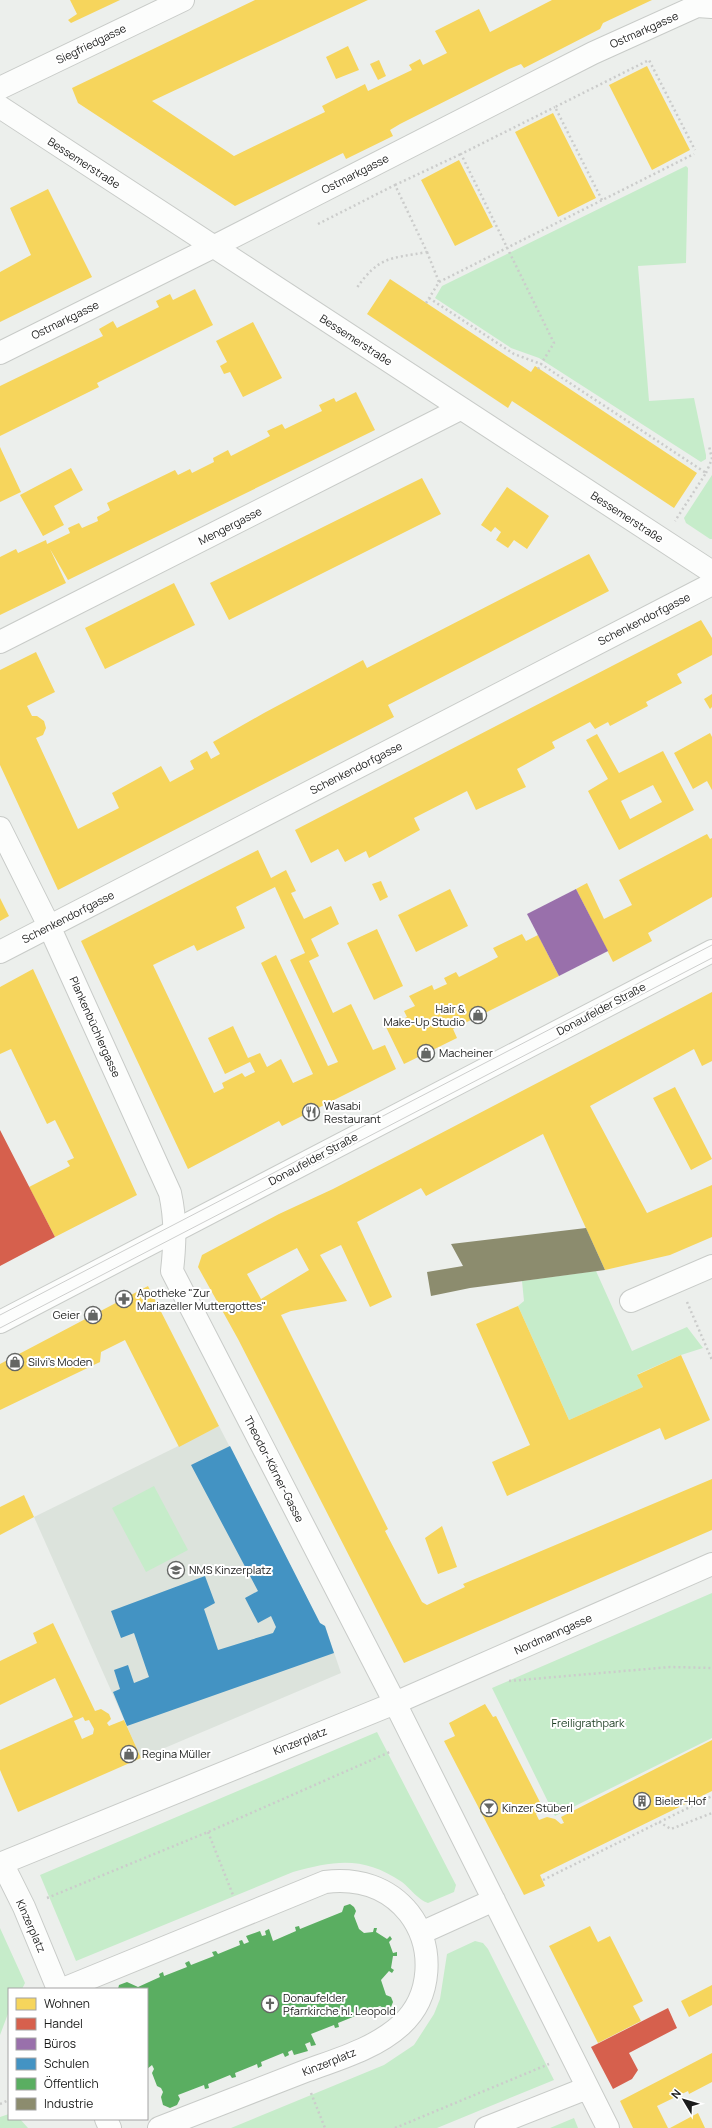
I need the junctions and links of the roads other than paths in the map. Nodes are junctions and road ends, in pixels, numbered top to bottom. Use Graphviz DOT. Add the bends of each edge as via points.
graph roads {
  1 [pos="182,0"];
  2 [pos="712,7"];
  3 [pos="0,88"];
  4 [pos="0,108"];
  5 [pos="213,247"];
  6 [pos="0,353"];
  7 [pos="460,409"];
  8 [pos="712,572"];
  9 [pos="712,584"];
  10 [pos="0,642"];
  11 [pos="0,828"];
  12 [pos="49,926"];
  13 [pos="712,951"];
  14 [pos="0,952"];
  15 [pos="176,1231"];
  16 [pos="712,1266"];
  17 [pos="631,1301"];
  18 [pos="0,1322"];
  19 [pos="712,1564"];
  20 [pos="395,1703"];
  21 [pos="1,1864"];
  22 [pos="494,1900"];
  23 [pos="421,1933"];
  24 [pos="58,1988"];
  25 [pos="65,1988"];
  26 [pos="588,2088"];
  27 [pos="159,2128"];
  28 [pos="486,2128"];
  29 [pos="608,2128"];
  1 -- 3 [label="street, Siegfriedgasse"];
  2 -- 5 [label="street, Ostmarkgasse" via="698,6 593,53"];
  4 -- 5 [label="street, Bessemerstraße"];
  5 -- 6 [label="street, Ostmarkgasse"];
  5 -- 7 [label="street, Bessemerstraße"];
  7 -- 8 [label="street, Bessemerstraße"];
  7 -- 10 [label="street, Mengergasse"];
  9 -- 12 [label="street, Schenkendorfgasse"];
  11 -- 12 [label="street, Plankenbüchlergasse"];
  12 -- 14 [label="street, Schenkendorfgasse"];
  12 -- 15 [label="street, Plankenbüchlergasse" via="170,1193"];
  13 -- 15 [label="street, Donaufelder Straße"];
  15 -- 18 [label="street, Donaufelder Straße"];
  15 -- 20 [label="street, Theodor-Körner-Gasse" via="172,1271"];
  16 -- 17 [label="street"];
  19 -- 20 [label="street, Nordmanngasse"];
  20 -- 21 [label="street, Kinzerplatz"];
  20 -- 22 [label="street"];
  21 -- 24 [label="street, Kinzerplatz" via="24,1907"];
  22 -- 23 [label="street"];
  22 -- 26 [label="street"];
  23 -- 25 [label="street, Kinzerplatz" via="398,1902 371,1884 355,1881 325,1882"];
  23 -- 27 [label="street, Kinzerplatz" via="426,1957 425,1986 409,2018 389,2034 374,2043 303,2073"];
  26 -- 28 [label="street"];
  26 -- 29 [label="street"];
}
